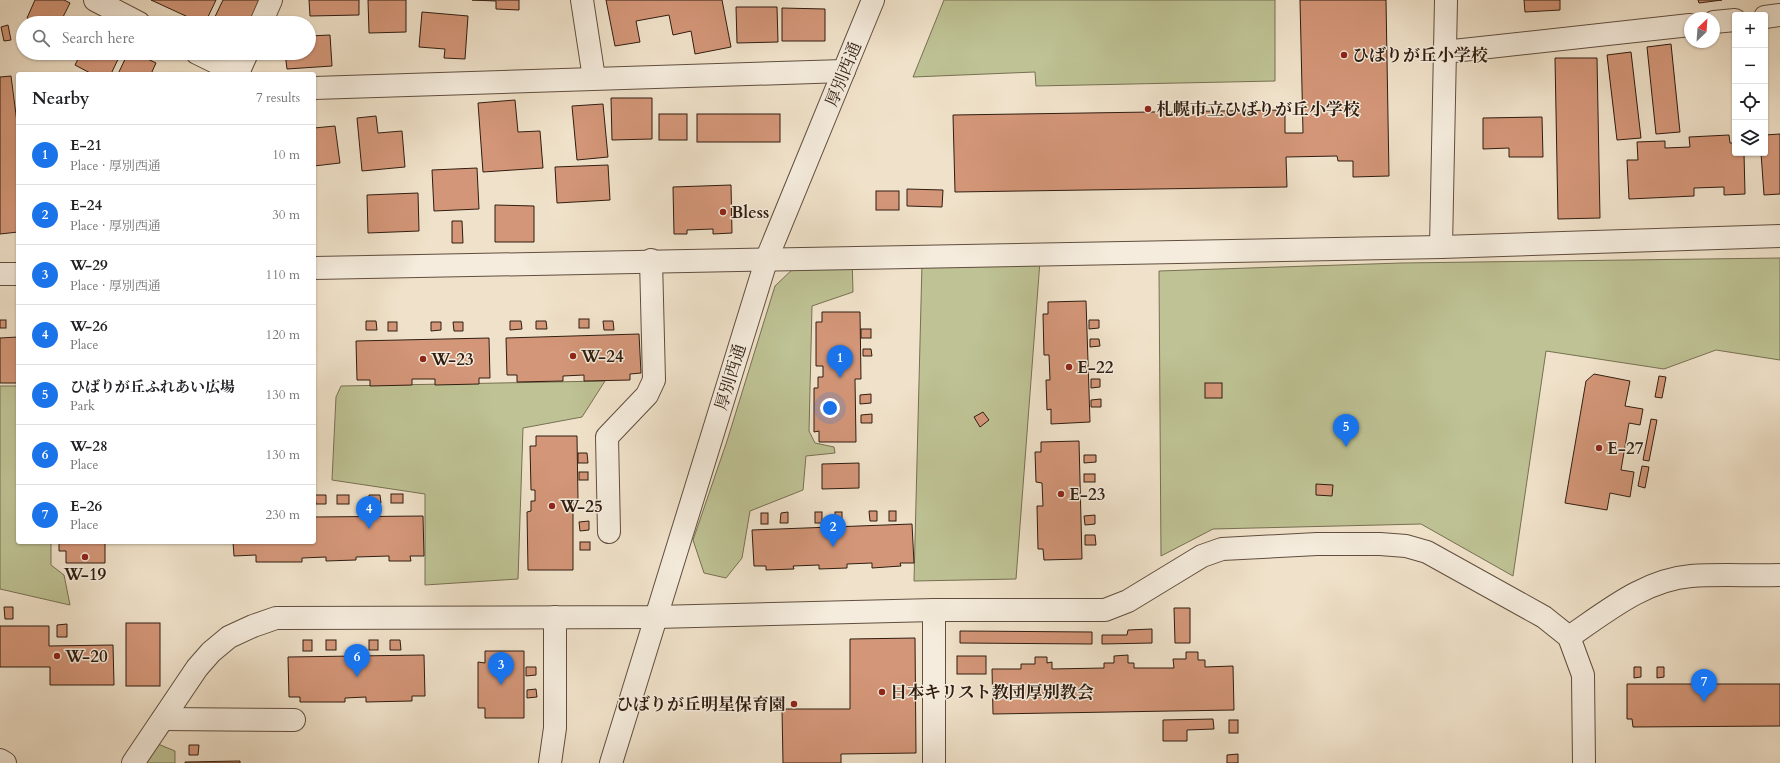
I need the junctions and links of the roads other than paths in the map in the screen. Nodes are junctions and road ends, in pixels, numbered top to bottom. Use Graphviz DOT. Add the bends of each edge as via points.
graph roads {
  1 [pos="95,0"];
  2 [pos="271,0"];
  3 [pos="582,0"];
  4 [pos="873,0"];
  5 [pos="1446,0"];
  6 [pos="1780,15"];
  7 [pos="126,16"];
  8 [pos="264,16"];
  9 [pos="1768,16"];
  10 [pos="1732,20"];
  11 [pos="1720,21"];
  12 [pos="1684,26"];
  13 [pos="1444,52"];
  14 [pos="211,60"];
  15 [pos="244,60"];
  16 [pos="844,71"];
  17 [pos="235,72"];
  18 [pos="240,72"];
  19 [pos="594,78"];
  20 [pos="316,88"];
  21 [pos="1780,236"];
  22 [pos="1441,247"];
  23 [pos="767,258"];
  24 [pos="651,260"];
  25 [pos="316,268"];
  26 [pos="0,274"];
  27 [pos="16,274"];
  28 [pos="609,532"];
  29 [pos="1780,575"];
  30 [pos="934,610"];
  31 [pos="555,617"];
  32 [pos="656,617"];
  33 [pos="1569,637"];
  34 [pos="163,719"];
  35 [pos="294,720"];
  36 [pos="0,760"];
  37 [pos="5,763"];
  38 [pos="133,763"];
  39 [pos="550,763"];
  40 [pos="611,763"];
  41 [pos="934,763"];
  42 [pos="1584,763"];
  1 -- 7 [label="street"];
  2 -- 8 [label="street"];
  3 -- 19 [label="street"];
  4 -- 16 [label="street, 厚別西通"];
  5 -- 13 [label="street"];
  6 -- 9 [label="street"];
  10 -- 11 [label="street"];
  12 -- 13 [label="street"];
  13 -- 22 [label="street"];
  14 -- 17 [label="street"];
  15 -- 18 [label="street"];
  16 -- 19 [label="street"];
  16 -- 23 [label="street, 厚別西通"];
  19 -- 20 [label="street"];
  21 -- 22 [label="street"];
  22 -- 23 [label="street"];
  23 -- 24 [label="street"];
  23 -- 32 [label="street, 厚別西通"];
  24 -- 25 [label="street"];
  24 -- 28 [label="street" via="654,380 647,395 607,437"];
  26 -- 27 [label="street"];
  29 -- 33 [label="street" via="1690,576 1664,582 1625,598"];
  30 -- 32 [label="street"];
  30 -- 33 [label="street" via="1104,610 1128,601 1202,556 1222,549 1380,544 1406,546 1427,552 1544,617"];
  30 -- 41 [label="street"];
  31 -- 32 [label="street"];
  31 -- 34 [label="street" via="276,618 229,637 211,652 197,668"];
  31 -- 39 [label="street" via="555,728"];
  32 -- 40 [label="street, 厚別西通"];
  33 -- 42 [label="street" via="1583,675"];
  34 -- 35 [label="street"];
  34 -- 38 [label="street"];
  36 -- 37 [label="street"];
}
